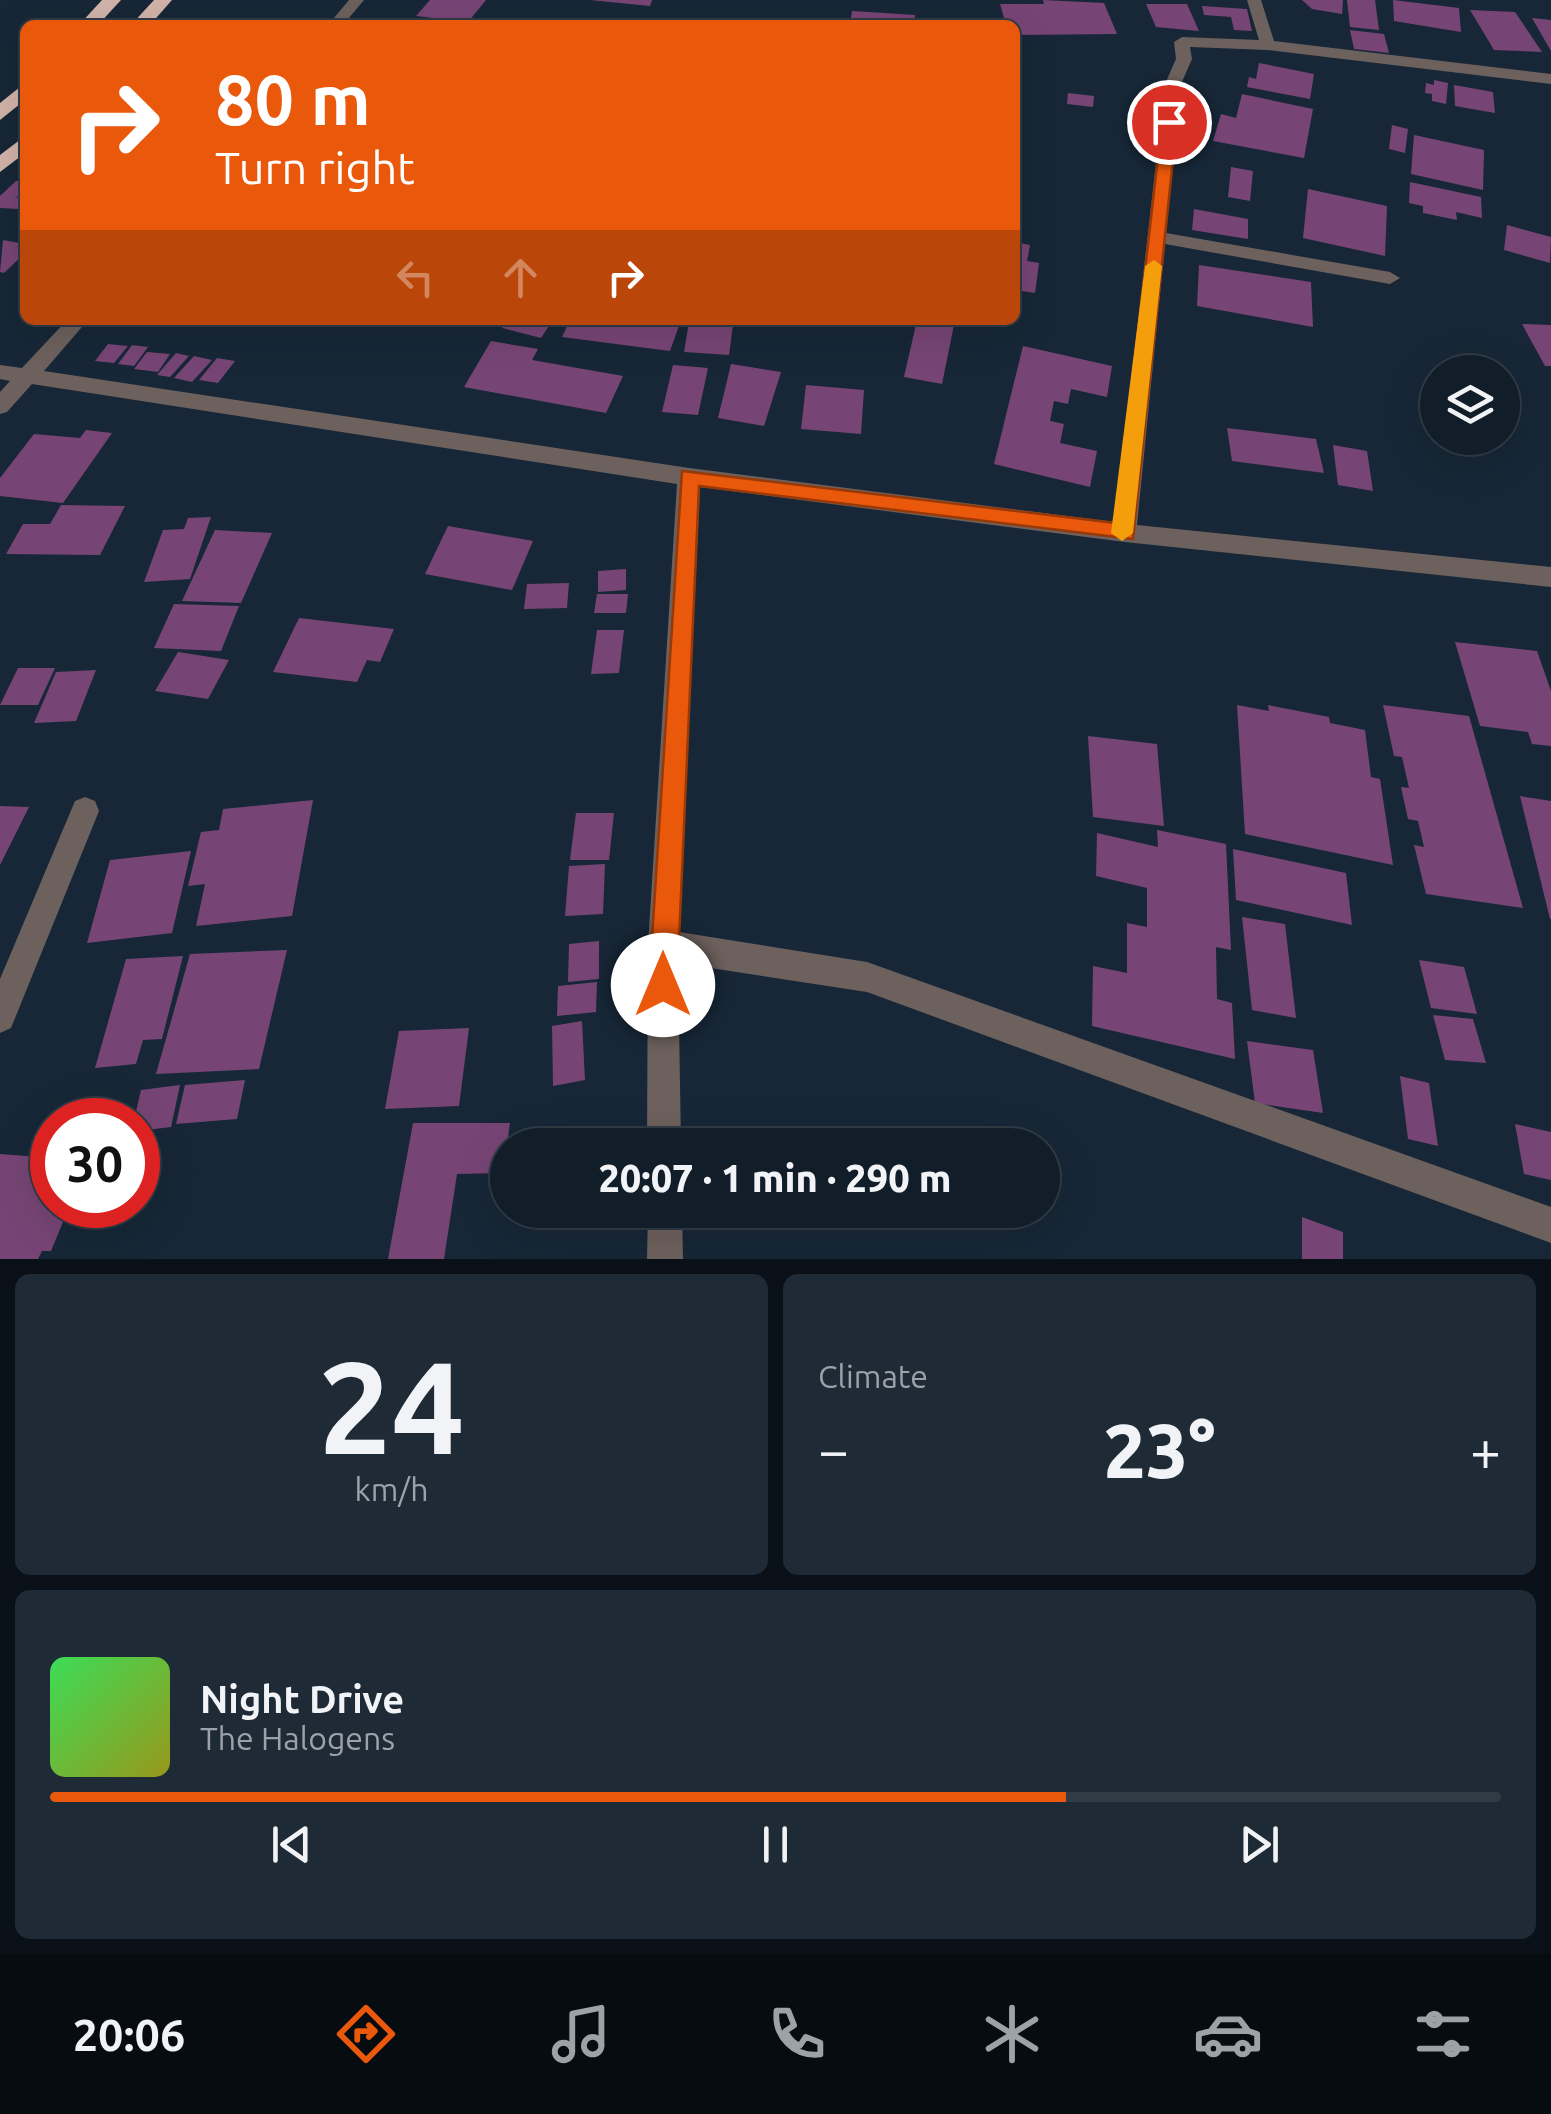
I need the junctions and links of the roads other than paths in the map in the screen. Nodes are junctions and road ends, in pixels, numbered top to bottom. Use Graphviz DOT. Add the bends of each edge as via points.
graph roads {
  1 [pos="112,0"];
  2 [pos="163,0"];
  3 [pos="356,0"];
  4 [pos="1254,0"];
  5 [pos="93,20"];
  6 [pos="145,20"];
  7 [pos="339,20"];
  8 [pos="1268,45"];
  9 [pos="1551,79"];
  10 [pos="20,94"];
  11 [pos="1,111"];
  12 [pos="20,147"];
  13 [pos="0,166"];
  14 [pos="1157,237"];
  15 [pos="1390,278"];
  16 [pos="72,325"];
  17 [pos="11,375"];
  18 [pos="0,406"];
  19 [pos="690,477"];
  20 [pos="1125,533"];
  21 [pos="1551,576"];
  22 [pos="85,811"];
  23 [pos="662,945"];
  24 [pos="0,1016"];
  25 [pos="664,1128"];
  26 [pos="1551,1226"];
  27 [pos="665,1228"];
  28 [pos="665,1259"];
  1 -- 5 [label="highway"];
  2 -- 6 [label="highway"];
  3 -- 7 [label="street"];
  4 -- 8 [label="street"];
  8 -- 9 [label="street"];
  8 -- 14 [label="street" via="1182,42"];
  10 -- 11 [label="highway"];
  12 -- 13 [label="highway"];
  14 -- 15 [label="street"];
  14 -- 20 [label="street"];
  16 -- 17 [label="street"];
  17 -- 18 [label="street"];
  17 -- 19 [label="street"];
  19 -- 20 [label="street"];
  19 -- 23 [label="street"];
  20 -- 21 [label="street"];
  22 -- 24 [label="street"];
  23 -- 25 [label="street"];
  23 -- 26 [label="street" via="867,977"];
  27 -- 28 [label="street"];
}
